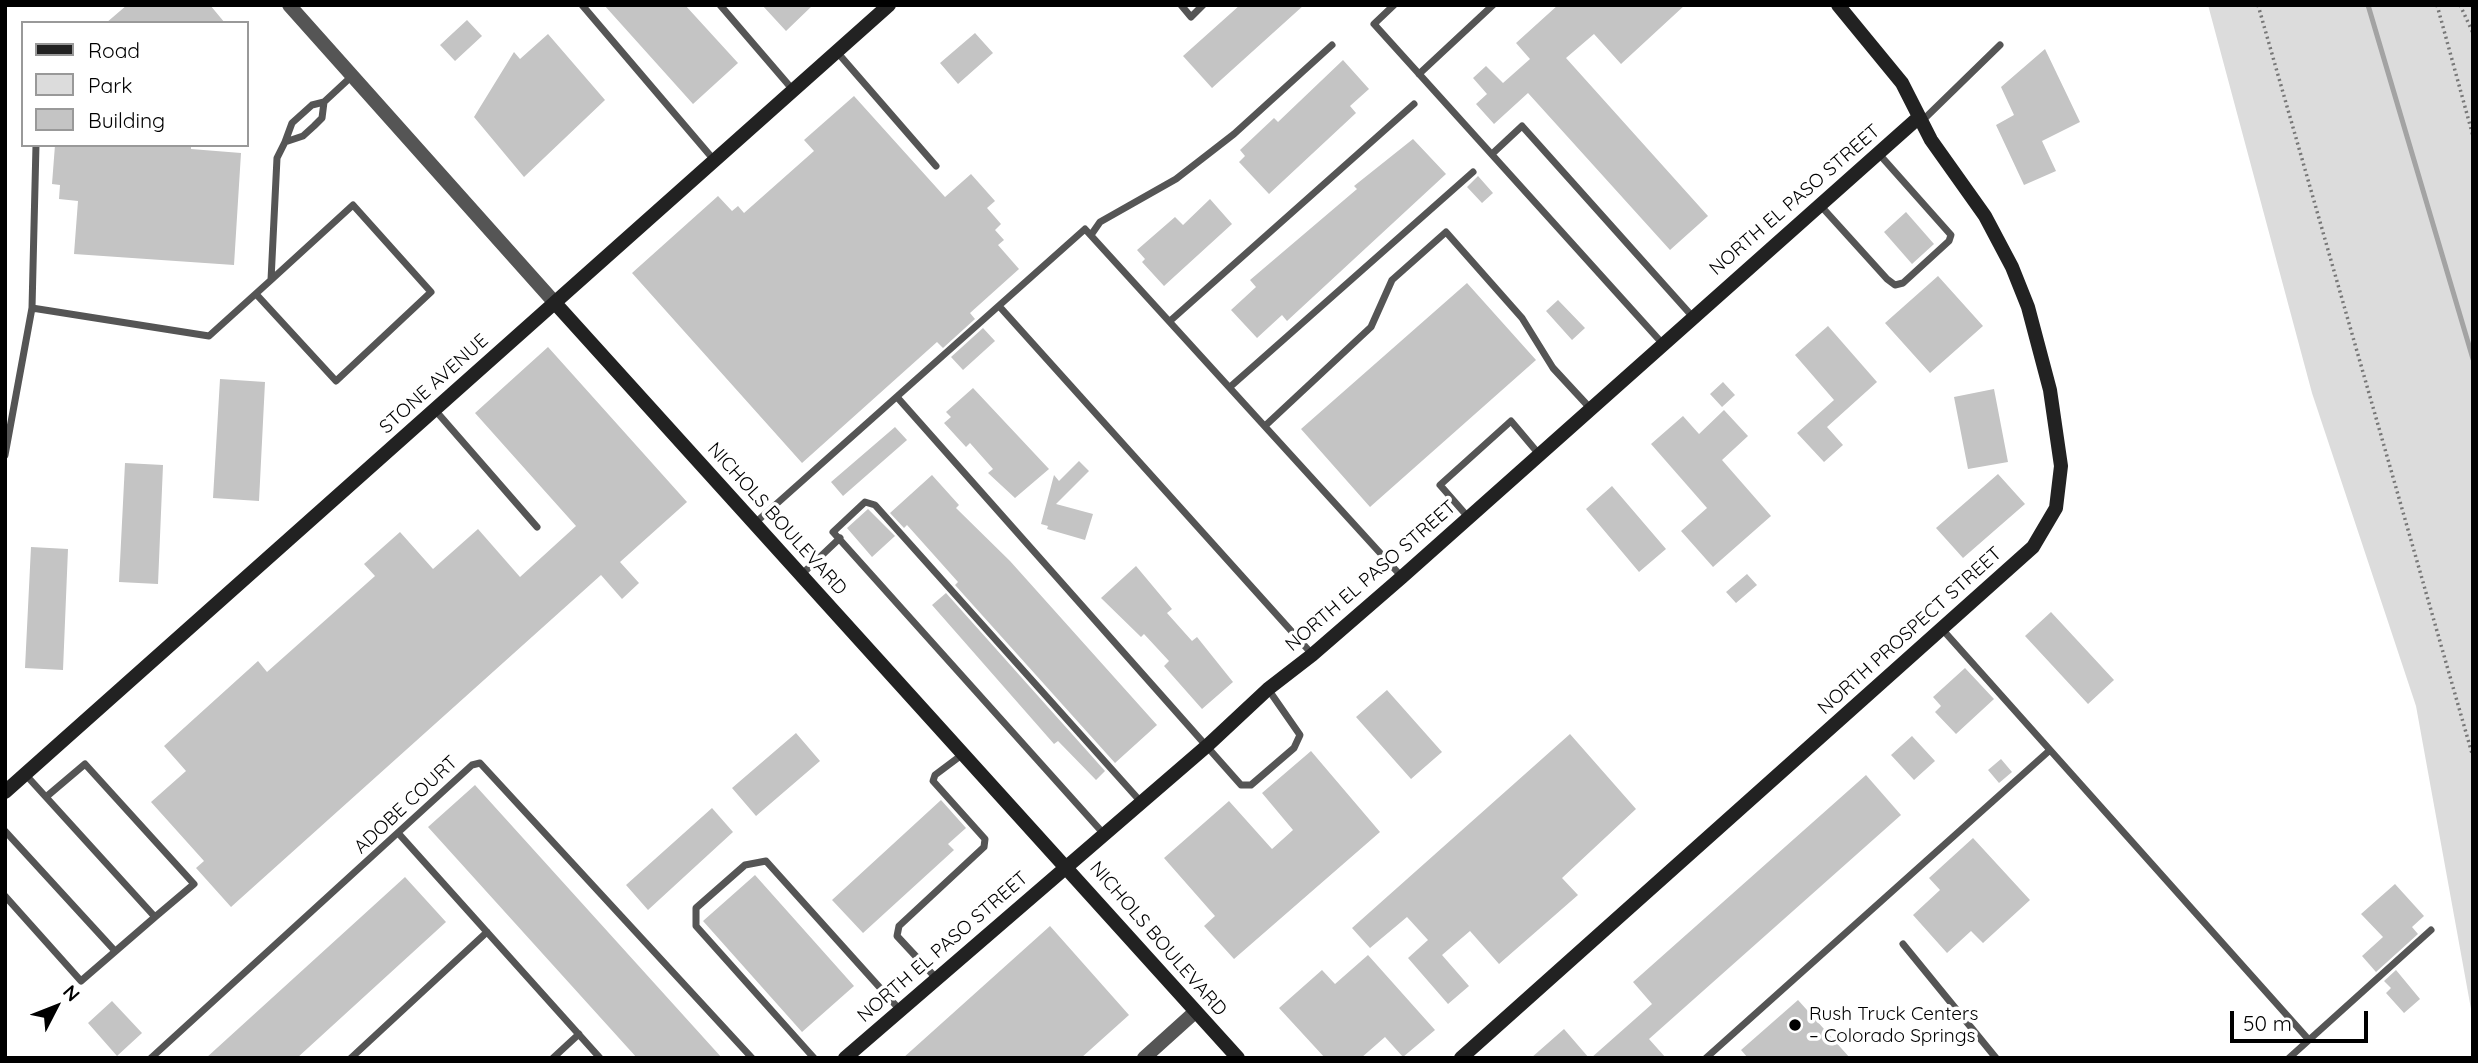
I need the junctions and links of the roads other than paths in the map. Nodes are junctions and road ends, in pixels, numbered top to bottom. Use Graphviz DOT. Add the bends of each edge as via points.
graph roads {
  1 [pos="289,5"];
  2 [pos="582,5"];
  3 [pos="720,5"];
  4 [pos="889,5"];
  5 [pos="1181,5"];
  6 [pos="1203,5"];
  7 [pos="1394,5"];
  8 [pos="1493,5"];
  9 [pos="1838,5"];
  10 [pos="1332,45"];
  11 [pos="2000,45"];
  12 [pos="837,52"];
  13 [pos="1419,74"];
  14 [pos="352,76"];
  15 [pos="794,90"];
  16 [pos="324,102"];
  17 [pos="1414,104"];
  18 [pos="1919,120"];
  19 [pos="285,142"];
  20 [pos="36,147"];
  21 [pos="1878,153"];
  22 [pos="1492,154"];
  23 [pos="715,161"];
  24 [pos="936,166"];
  25 [pos="1473,172"];
  26 [pos="1820,204"];
  27 [pos="1091,235"];
  28 [pos="271,280"];
  29 [pos="256,294"];
  30 [pos="555,303"];
  31 [pos="999,306"];
  32 [pos="32,308"];
  33 [pos="1692,316"];
  34 [pos="1170,321"];
  35 [pos="1662,343"];
  36 [pos="1230,387"];
  37 [pos="897,397"];
  38 [pos="1590,408"];
  39 [pos="435,410"];
  40 [pos="1266,425"];
  41 [pos="1538,453"];
  42 [pos="5,455"];
  43 [pos="1468,517"];
  44 [pos="755,523"];
  45 [pos="537,527"];
  46 [pos="839,538"];
  47 [pos="802,575"];
  48 [pos="1402,577"];
  49 [pos="1942,629"];
  50 [pos="1312,655"];
  51 [pos="1268,688"];
  52 [pos="1208,746"];
  53 [pos="2050,750"];
  54 [pos="964,753"];
  55 [pos="25,774"];
  56 [pos="5,792"];
  57 [pos="46,797"];
  58 [pos="1141,802"];
  59 [pos="5,831"];
  60 [pos="1104,832"];
  61 [pos="399,834"];
  62 [pos="1066,865"];
  63 [pos="5,896"];
  64 [pos="155,917"];
  65 [pos="2431,930"];
  66 [pos="487,932"];
  67 [pos="1903,944"];
  68 [pos="115,951"];
  69 [pos="936,978"];
  70 [pos="900,1010"];
  71 [pos="1195,1012"];
  72 [pos="579,1034"];
  73 [pos="2309,1040"];
  74 [pos="151,1058"];
  75 [pos="351,1058"];
  76 [pos="553,1058"];
  77 [pos="600,1058"];
  78 [pos="752,1058"];
  79 [pos="814,1058"];
  80 [pos="845,1058"];
  81 [pos="1144,1058"];
  82 [pos="1238,1058"];
  83 [pos="1461,1058"];
  84 [pos="1706,1058"];
  85 [pos="1996,1058"];
  86 [pos="2289,1058"];
  1 -- 14 [label="street, NICHOLS BOULEVARD"];
  2 -- 23 [label="lane"];
  3 -- 15 [label="lane"];
  4 -- 12 [label="street, STONE AVENUE"];
  5 -- 6 [label="lane" via="1191,17"];
  7 -- 13 [label="lane" via="1374,24"];
  8 -- 13 [label="lane"];
  9 -- 18 [label="street, NORTH PROSPECT STREET" via="1902,83"];
  10 -- 27 [label="lane" via="1234,134 1176,179 1100,222"];
  11 -- 18 [label="lane"];
  12 -- 15 [label="street, STONE AVENUE"];
  12 -- 24 [label="lane"];
  13 -- 22 [label="lane"];
  14 -- 16 [label="lane"];
  14 -- 30 [label="street, NICHOLS BOULEVARD"];
  15 -- 23 [label="street, STONE AVENUE"];
  16 -- 19 [label="lane" via="312,105 292,123"];
  16 -- 19 [label="lane" via="322,118 303,136"];
  17 -- 34 [label="lane"];
  18 -- 21 [label="street, NORTH EL PASO STREET"];
  18 -- 49 [label="street, NORTH PROSPECT STREET" via="1985,216 2012,267 2050,390 2061,466 2056,508 2033,547"];
  19 -- 28 [label="lane" via="277,158"];
  20 -- 32 [label="lane"];
  21 -- 26 [label="street, NORTH EL PASO STREET"];
  21 -- 26 [label="lane" via="1951,235 1903,283 1895,285 1887,279"];
  22 -- 33 [label="lane" via="1522,127"];
  22 -- 35 [label="lane"];
  23 -- 30 [label="street, STONE AVENUE"];
  25 -- 36 [label="lane"];
  26 -- 33 [label="street, NORTH EL PASO STREET"];
  27 -- 31 [label="lane" via="1085,229"];
  27 -- 34 [label="lane"];
  28 -- 29 [label="lane"];
  28 -- 29 [label="lane" via="354,205 431,292 336,382"];
  29 -- 32 [label="lane" via="209,336"];
  30 -- 39 [label="street, STONE AVENUE"];
  30 -- 44 [label="street, NICHOLS BOULEVARD"];
  31 -- 37 [label="lane"];
  31 -- 50 [label="lane"];
  32 -- 42 [label="lane"];
  33 -- 35 [label="street, NORTH EL PASO STREET"];
  34 -- 36 [label="lane"];
  35 -- 38 [label="street, NORTH EL PASO STREET"];
  36 -- 40 [label="lane"];
  37 -- 44 [label="lane"];
  37 -- 52 [label="lane"];
  38 -- 40 [label="lane" via="1553,368 1522,318 1446,232 1392,280 1371,327"];
  38 -- 41 [label="street, NORTH EL PASO STREET"];
  39 -- 45 [label="lane"];
  39 -- 55 [label="street, STONE AVENUE"];
  40 -- 48 [label="lane"];
  41 -- 43 [label="street, NORTH EL PASO STREET"];
  41 -- 43 [label="lane" via="1511,421 1440,485"];
  43 -- 48 [label="street, NORTH EL PASO STREET"];
  44 -- 47 [label="street, NICHOLS BOULEVARD"];
  46 -- 47 [label="lane"];
  46 -- 58 [label="lane" via="833,532 865,502 875,505"];
  46 -- 60 [label="lane"];
  47 -- 54 [label="street, NICHOLS BOULEVARD"];
  48 -- 50 [label="street, NORTH EL PASO STREET"];
  49 -- 53 [label="lane"];
  49 -- 83 [label="street, NORTH PROSPECT STREET"];
  50 -- 51 [label="street, NORTH EL PASO STREET"];
  51 -- 52 [label="street, NORTH EL PASO STREET"];
  51 -- 52 [label="lane" via="1300,735 1294,748 1251,785 1241,785"];
  52 -- 58 [label="street, NORTH EL PASO STREET"];
  53 -- 73 [label="lane"];
  53 -- 84 [label="lane"];
  54 -- 62 [label="street, NICHOLS BOULEVARD"];
  54 -- 69 [label="lane" via="934,775 933,781 985,839 984,847 899,926 897,936"];
  55 -- 56 [label="street, STONE AVENUE"];
  55 -- 57 [label="lane"];
  57 -- 64 [label="lane"];
  57 -- 64 [label="lane" via="85,764 194,884"];
  58 -- 60 [label="street, NORTH EL PASO STREET"];
  59 -- 68 [label="lane"];
  60 -- 62 [label="street, NORTH EL PASO STREET"];
  61 -- 66 [label="lane"];
  61 -- 74 [label="lane, ADOBE COURT"];
  61 -- 78 [label="lane, ADOBE COURT" via="472,765 480,764"];
  62 -- 69 [label="street, NORTH EL PASO STREET"];
  62 -- 71 [label="street, NICHOLS BOULEVARD"];
  63 -- 68 [label="lane" via="81,981"];
  64 -- 68 [label="lane"];
  65 -- 73 [label="lane"];
  66 -- 72 [label="lane"];
  66 -- 75 [label="lane"];
  67 -- 85 [label="lane"];
  69 -- 70 [label="street, NORTH EL PASO STREET"];
  70 -- 79 [label="lane" via="766,861 745,865 696,908 696,926"];
  70 -- 80 [label="street, NORTH EL PASO STREET"];
  71 -- 81 [label="street"];
  71 -- 82 [label="street, NICHOLS BOULEVARD"];
  72 -- 76 [label="lane"];
  72 -- 77 [label="lane"];
  73 -- 86 [label="lane"];
}
